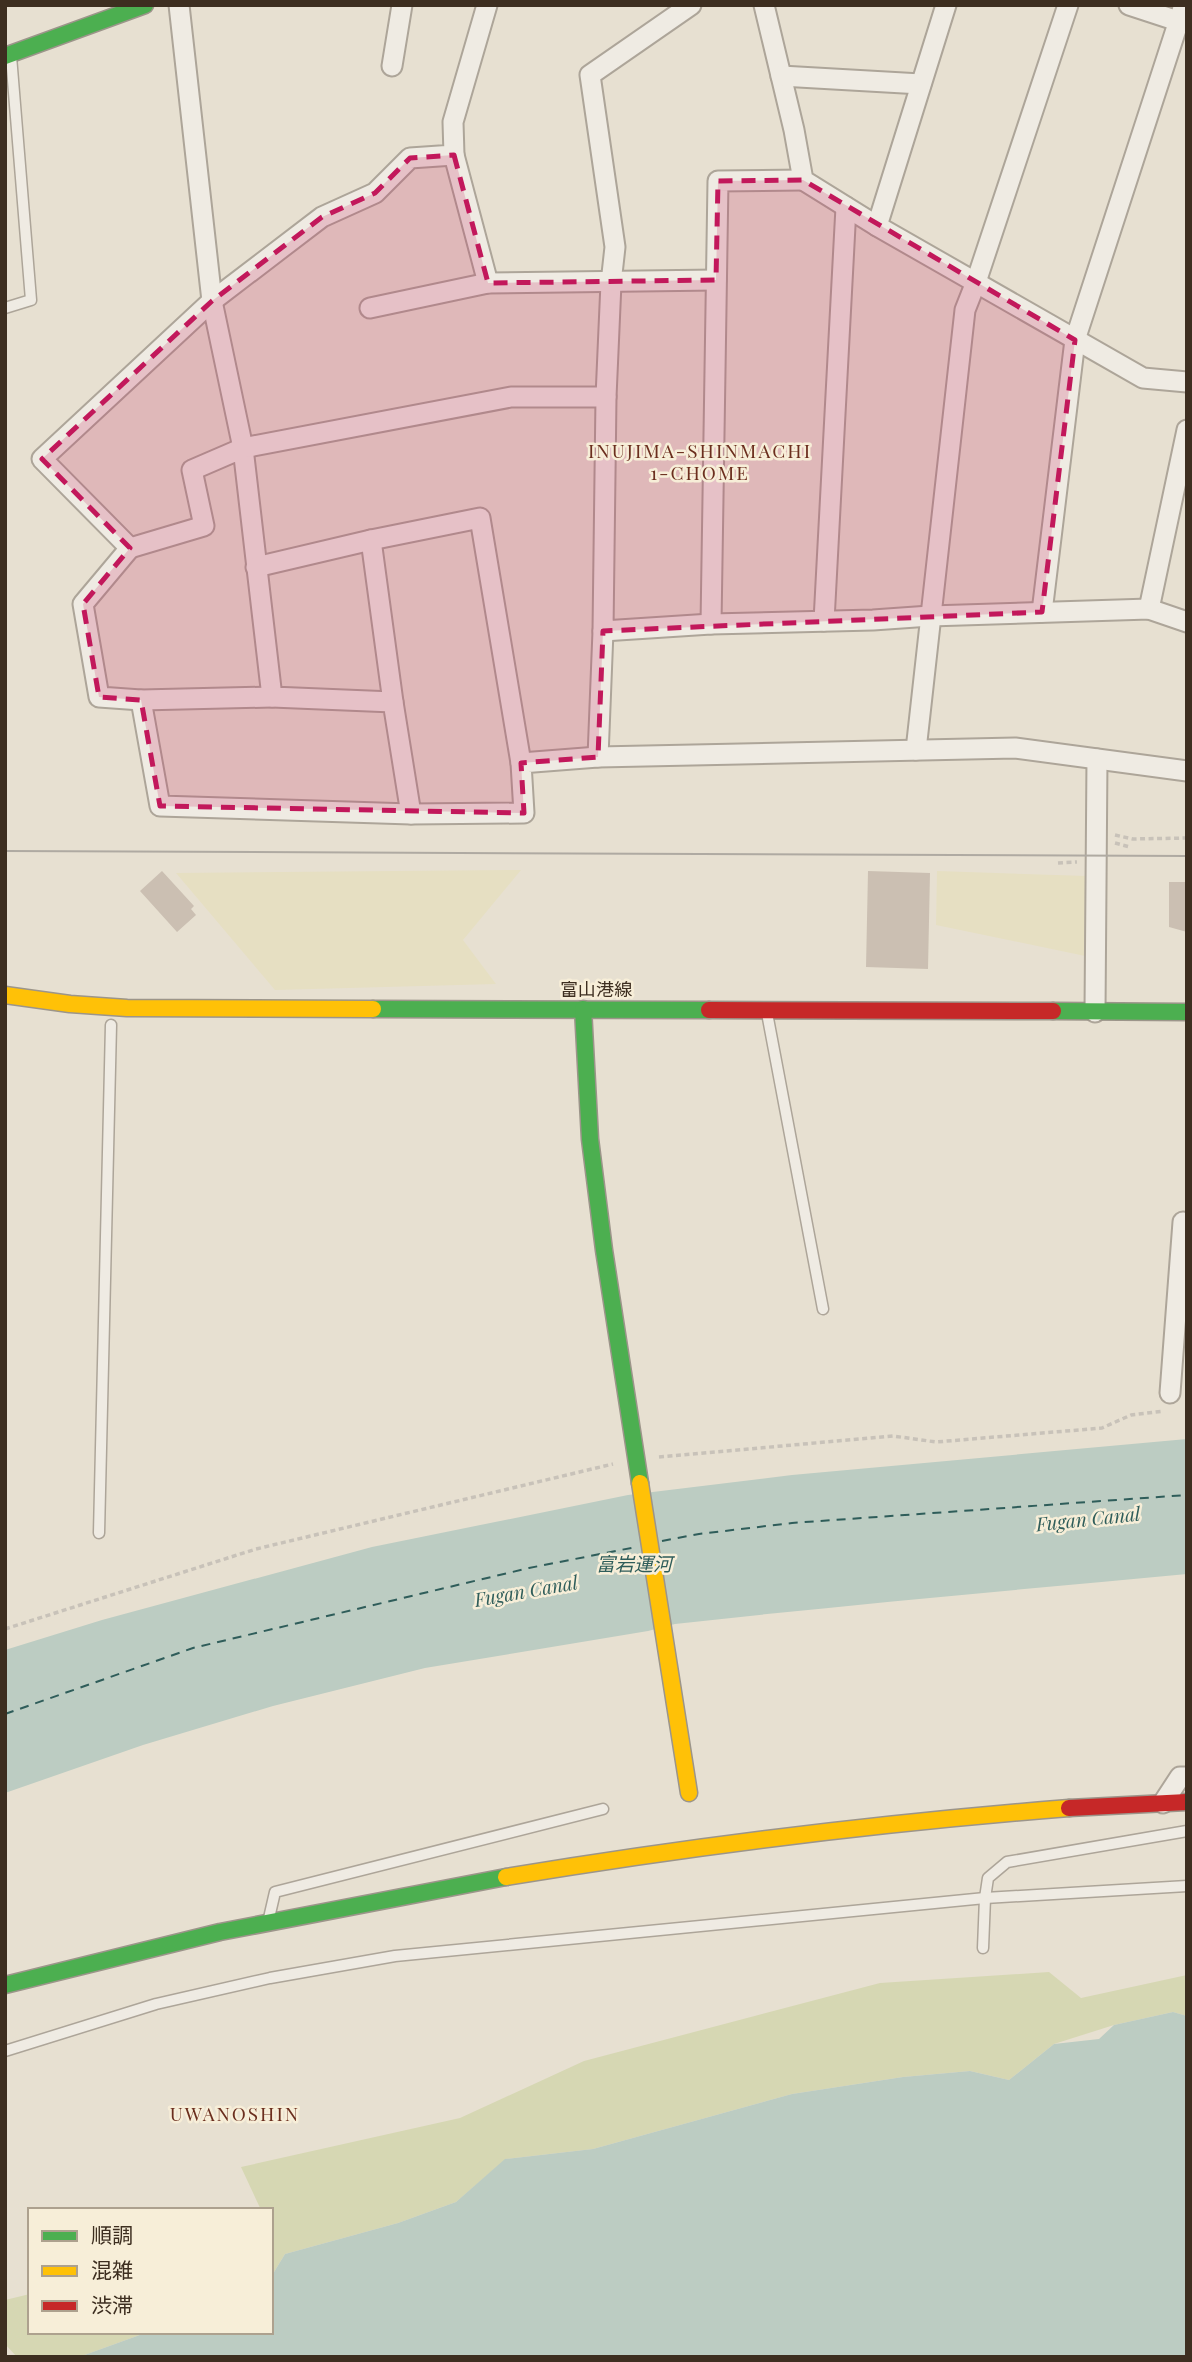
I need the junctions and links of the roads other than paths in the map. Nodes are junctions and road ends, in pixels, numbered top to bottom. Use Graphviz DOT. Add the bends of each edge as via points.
graph roads {
  1 [pos="145,5"];
  2 [pos="179,5"];
  3 [pos="402,5"];
  4 [pos="487,5"];
  5 [pos="691,5"];
  6 [pos="764,5"];
  7 [pos="946,5"];
  8 [pos="1068,5"];
  9 [pos="1129,5"];
  10 [pos="1183,17"];
  11 [pos="8,55"];
  12 [pos="392,66"];
  13 [pos="781,76"];
  14 [pos="922,84"];
  15 [pos="454,155"];
  16 [pos="803,180"];
  17 [pos="846,207"];
  18 [pos="877,226"];
  19 [pos="716,280"];
  20 [pos="976,282"];
  21 [pos="488,283"];
  22 [pos="611,283"];
  23 [pos="212,301"];
  24 [pos="5,308"];
  25 [pos="369,308"];
  26 [pos="1075,340"];
  27 [pos="1187,382"];
  28 [pos="606,397"];
  29 [pos="1187,429"];
  30 [pos="243,448"];
  31 [pos="371,540"];
  32 [pos="130,548"];
  33 [pos="256,567"];
  34 [pos="1149,609"];
  35 [pos="1042,612"];
  36 [pos="930,616"];
  37 [pos="824,621"];
  38 [pos="1187,622"];
  39 [pos="711,624"];
  40 [pos="603,631"];
  41 [pos="272,697"];
  42 [pos="141,700"];
  43 [pos="393,702"];
  44 [pos="916,750"];
  45 [pos="598,757"];
  46 [pos="1097,759"];
  47 [pos="521,763"];
  48 [pos="1187,771"];
  49 [pos="411,814"];
  50 [pos="5,995"];
  51 [pos="583,1009"];
  52 [pos="766,1009"];
  53 [pos="1095,1012"];
  54 [pos="1187,1012"];
  55 [pos="111,1025"];
  56 [pos="1183,1222"];
  57 [pos="823,1309"];
  58 [pos="1180,1345"];
  59 [pos="1173,1401"];
  60 [pos="99,1533"];
  61 [pos="1187,1777"];
  62 [pos="689,1793"];
  63 [pos="1187,1802"];
  64 [pos="1163,1803"];
  65 [pos="603,1809"];
  66 [pos="1187,1831"];
  67 [pos="1187,1886"];
  68 [pos="985,1898"];
  69 [pos="268,1922"];
  70 [pos="983,1948"];
  71 [pos="5,1985"];
  72 [pos="5,2051"];
  1 -- 11 [label="street"];
  2 -- 23 [label="street"];
  3 -- 12 [label="street"];
  4 -- 15 [label="street" via="453,122"];
  5 -- 22 [label="street" via="590,75 615,247"];
  6 -- 13 [label="street"];
  7 -- 14 [label="street"];
  8 -- 20 [label="street"];
  9 -- 10 [label="street"];
  10 -- 26 [label="street"];
  11 -- 24 [label="lane" via="32,300"];
  13 -- 14 [label="street"];
  13 -- 16 [label="street"];
  14 -- 18 [label="street"];
  15 -- 21 [label="street"];
  15 -- 23 [label="street" via="410,158 375,193 322,216"];
  16 -- 17 [label="street"];
  16 -- 19 [label="street" via="718,181"];
  17 -- 18 [label="street"];
  17 -- 37 [label="street"];
  18 -- 20 [label="street"];
  19 -- 22 [label="street"];
  19 -- 39 [label="street"];
  20 -- 26 [label="street"];
  20 -- 36 [label="street" via="965,310"];
  21 -- 22 [label="street"];
  21 -- 25 [label="street"];
  22 -- 28 [label="street"];
  23 -- 30 [label="street"];
  23 -- 32 [label="street" via="41,459"];
  26 -- 27 [label="street" via="1143,378"];
  26 -- 35 [label="street"];
  28 -- 30 [label="street" via="511,397"];
  28 -- 40 [label="street"];
  29 -- 34 [label="street"];
  30 -- 32 [label="street" via="192,470 204,526"];
  30 -- 33 [label="street"];
  31 -- 33 [label="street"];
  31 -- 43 [label="street"];
  31 -- 47 [label="street" via="480,518"];
  32 -- 42 [label="street" via="83,604 99,697"];
  33 -- 41 [label="street"];
  34 -- 35 [label="street"];
  34 -- 38 [label="street"];
  35 -- 36 [label="street"];
  36 -- 37 [label="street"];
  36 -- 44 [label="street"];
  37 -- 39 [label="street"];
  39 -- 40 [label="street"];
  40 -- 45 [label="street"];
  41 -- 42 [label="street"];
  41 -- 43 [label="street"];
  42 -- 49 [label="street" via="160,806"];
  43 -- 49 [label="street"];
  44 -- 45 [label="street"];
  44 -- 46 [label="street" via="1015,748"];
  45 -- 47 [label="street"];
  46 -- 48 [label="street"];
  46 -- 53 [label="street"];
  47 -- 49 [label="street" via="524,813"];
  50 -- 51 [label="street, 富山港線" via="127,1008"];
  51 -- 52 [label="street, 富山港線"];
  51 -- 62 [label="street" via="590,1139 604,1250"];
  52 -- 53 [label="street, 富山港線"];
  52 -- 57 [label="lane"];
  53 -- 54 [label="street, 富山港線"];
  55 -- 60 [label="lane"];
  56 -- 58 [label="street"];
  58 -- 59 [label="street"];
  61 -- 64 [label="street" via="1180,1777"];
  63 -- 64 [label="street"];
  64 -- 69 [label="street" via="962,1816 800,1833 509,1875"];
  65 -- 69 [label="lane" via="275,1892"];
  66 -- 68 [label="lane" via="1007,1861 988,1878"];
  67 -- 68 [label="lane"];
  68 -- 70 [label="lane"];
  68 -- 72 [label="lane" via="395,1956 156,2004"];
  69 -- 71 [label="street"];
}
